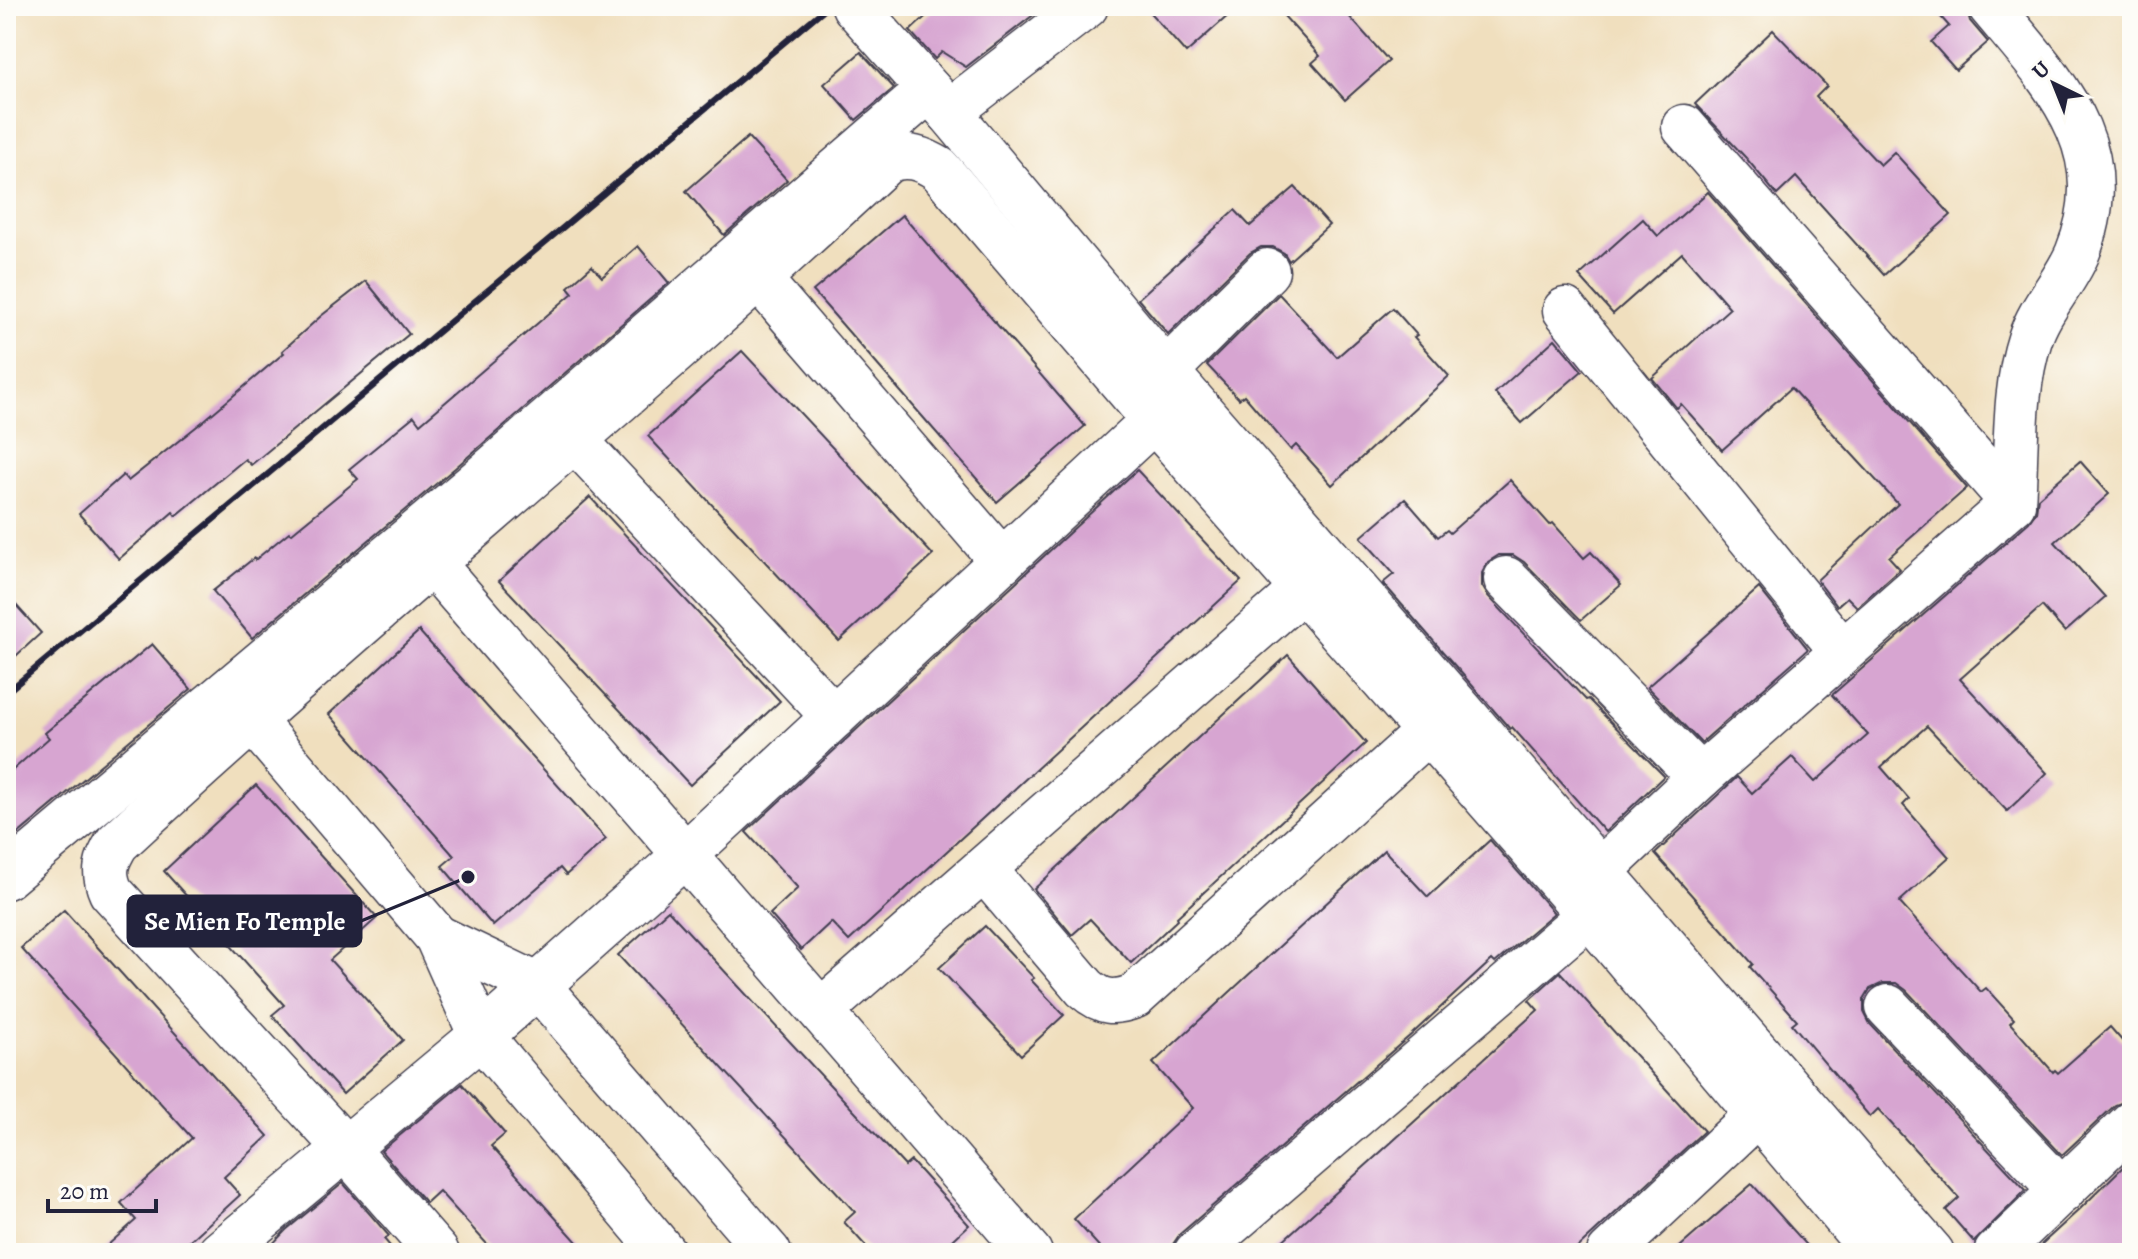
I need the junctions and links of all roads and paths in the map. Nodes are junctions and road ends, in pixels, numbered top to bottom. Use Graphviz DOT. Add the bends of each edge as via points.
graph roads {
  1 [pos="854,6"];
  2 [pos="1086,6"];
  3 [pos="1990,6"];
  4 [pos="939,101"];
  5 [pos="1684,127"];
  6 [pos="1267,271"];
  7 [pos="760,280"];
  8 [pos="1565,310"];
  9 [pos="1166,371"];
  10 [pos="1154,420"];
  11 [pos="574,439"];
  12 [pos="2013,503"];
  13 [pos="1002,561"];
  14 [pos="433,564"];
  15 [pos="1506,579"];
  16 [pos="1303,589"];
  17 [pos="1842,651"];
  18 [pos="834,717"];
  19 [pos="251,719"];
  20 [pos="1428,731"];
  21 [pos="1700,777"];
  22 [pos="685,855"];
  23 [pos="984,869"];
  24 [pos="1601,870"];
  25 [pos="6,877"];
  26 [pos="1589,915"];
  27 [pos="437,937"];
  28 [pos="537,985"];
  29 [pos="1888,1007"];
  30 [pos="821,1011"];
  31 [pos="481,1036"];
  32 [pos="1757,1115"];
  33 [pos="2132,1123"];
  34 [pos="346,1149"];
  35 [pos="2062,1191"];
  36 [pos="220,1253"];
  37 [pos="437,1253"];
  38 [pos="664,1253"];
  39 [pos="769,1253"];
  40 [pos="1030,1253"];
  41 [pos="1196,1253"];
  42 [pos="1609,1253"];
  43 [pos="1875,1253"];
  44 [pos="1932,1253"];
  45 [pos="1996,1253"];
  1 -- 4 [label="street"];
  2 -- 4 [label="street"];
  3 -- 12 [label="street" via="2058,87 2076,122 2093,196 2075,258 2030,338 2021,377"];
  4 -- 9 [label="street"];
  4 -- 25 [label="street"];
  5 -- 12 [label="street"];
  6 -- 9 [label="street"];
  7 -- 10 [label="street" via="887,161 905,156 925,161 939,169"];
  7 -- 11 [label="street"];
  7 -- 13 [label="street"];
  8 -- 17 [label="street"];
  9 -- 24 [label="street"];
  10 -- 13 [label="street"];
  10 -- 16 [label="street"];
  11 -- 14 [label="street"];
  11 -- 18 [label="street"];
  12 -- 17 [label="street"];
  13 -- 18 [label="street"];
  14 -- 19 [label="street"];
  14 -- 22 [label="street"];
  15 -- 21 [label="street"];
  16 -- 20 [label="street"];
  16 -- 23 [label="street"];
  17 -- 21 [label="street"];
  18 -- 22 [label="street"];
  19 -- 27 [label="street"];
  19 -- 34 [label="street" via="117,843 104,872 111,892"];
  20 -- 23 [label="street" via="1135,996 1120,1002 1105,1002 1085,988"];
  20 -- 26 [label="street"];
  21 -- 24 [label="street"];
  22 -- 28 [label="street"];
  22 -- 30 [label="street"];
  23 -- 30 [label="street"];
  24 -- 44 [label="street"];
  26 -- 32 [label="street"];
  26 -- 41 [label="street"];
  27 -- 28 [label="street"];
  27 -- 31 [label="street"];
  28 -- 31 [label="street"];
  28 -- 39 [label="street"];
  29 -- 35 [label="street"];
  30 -- 40 [label="street"];
  31 -- 34 [label="street"];
  31 -- 38 [label="street"];
  32 -- 42 [label="street"];
  32 -- 43 [label="street"];
  33 -- 35 [label="street"];
  34 -- 36 [label="street"];
  34 -- 37 [label="street"];
  35 -- 45 [label="street"];
}
